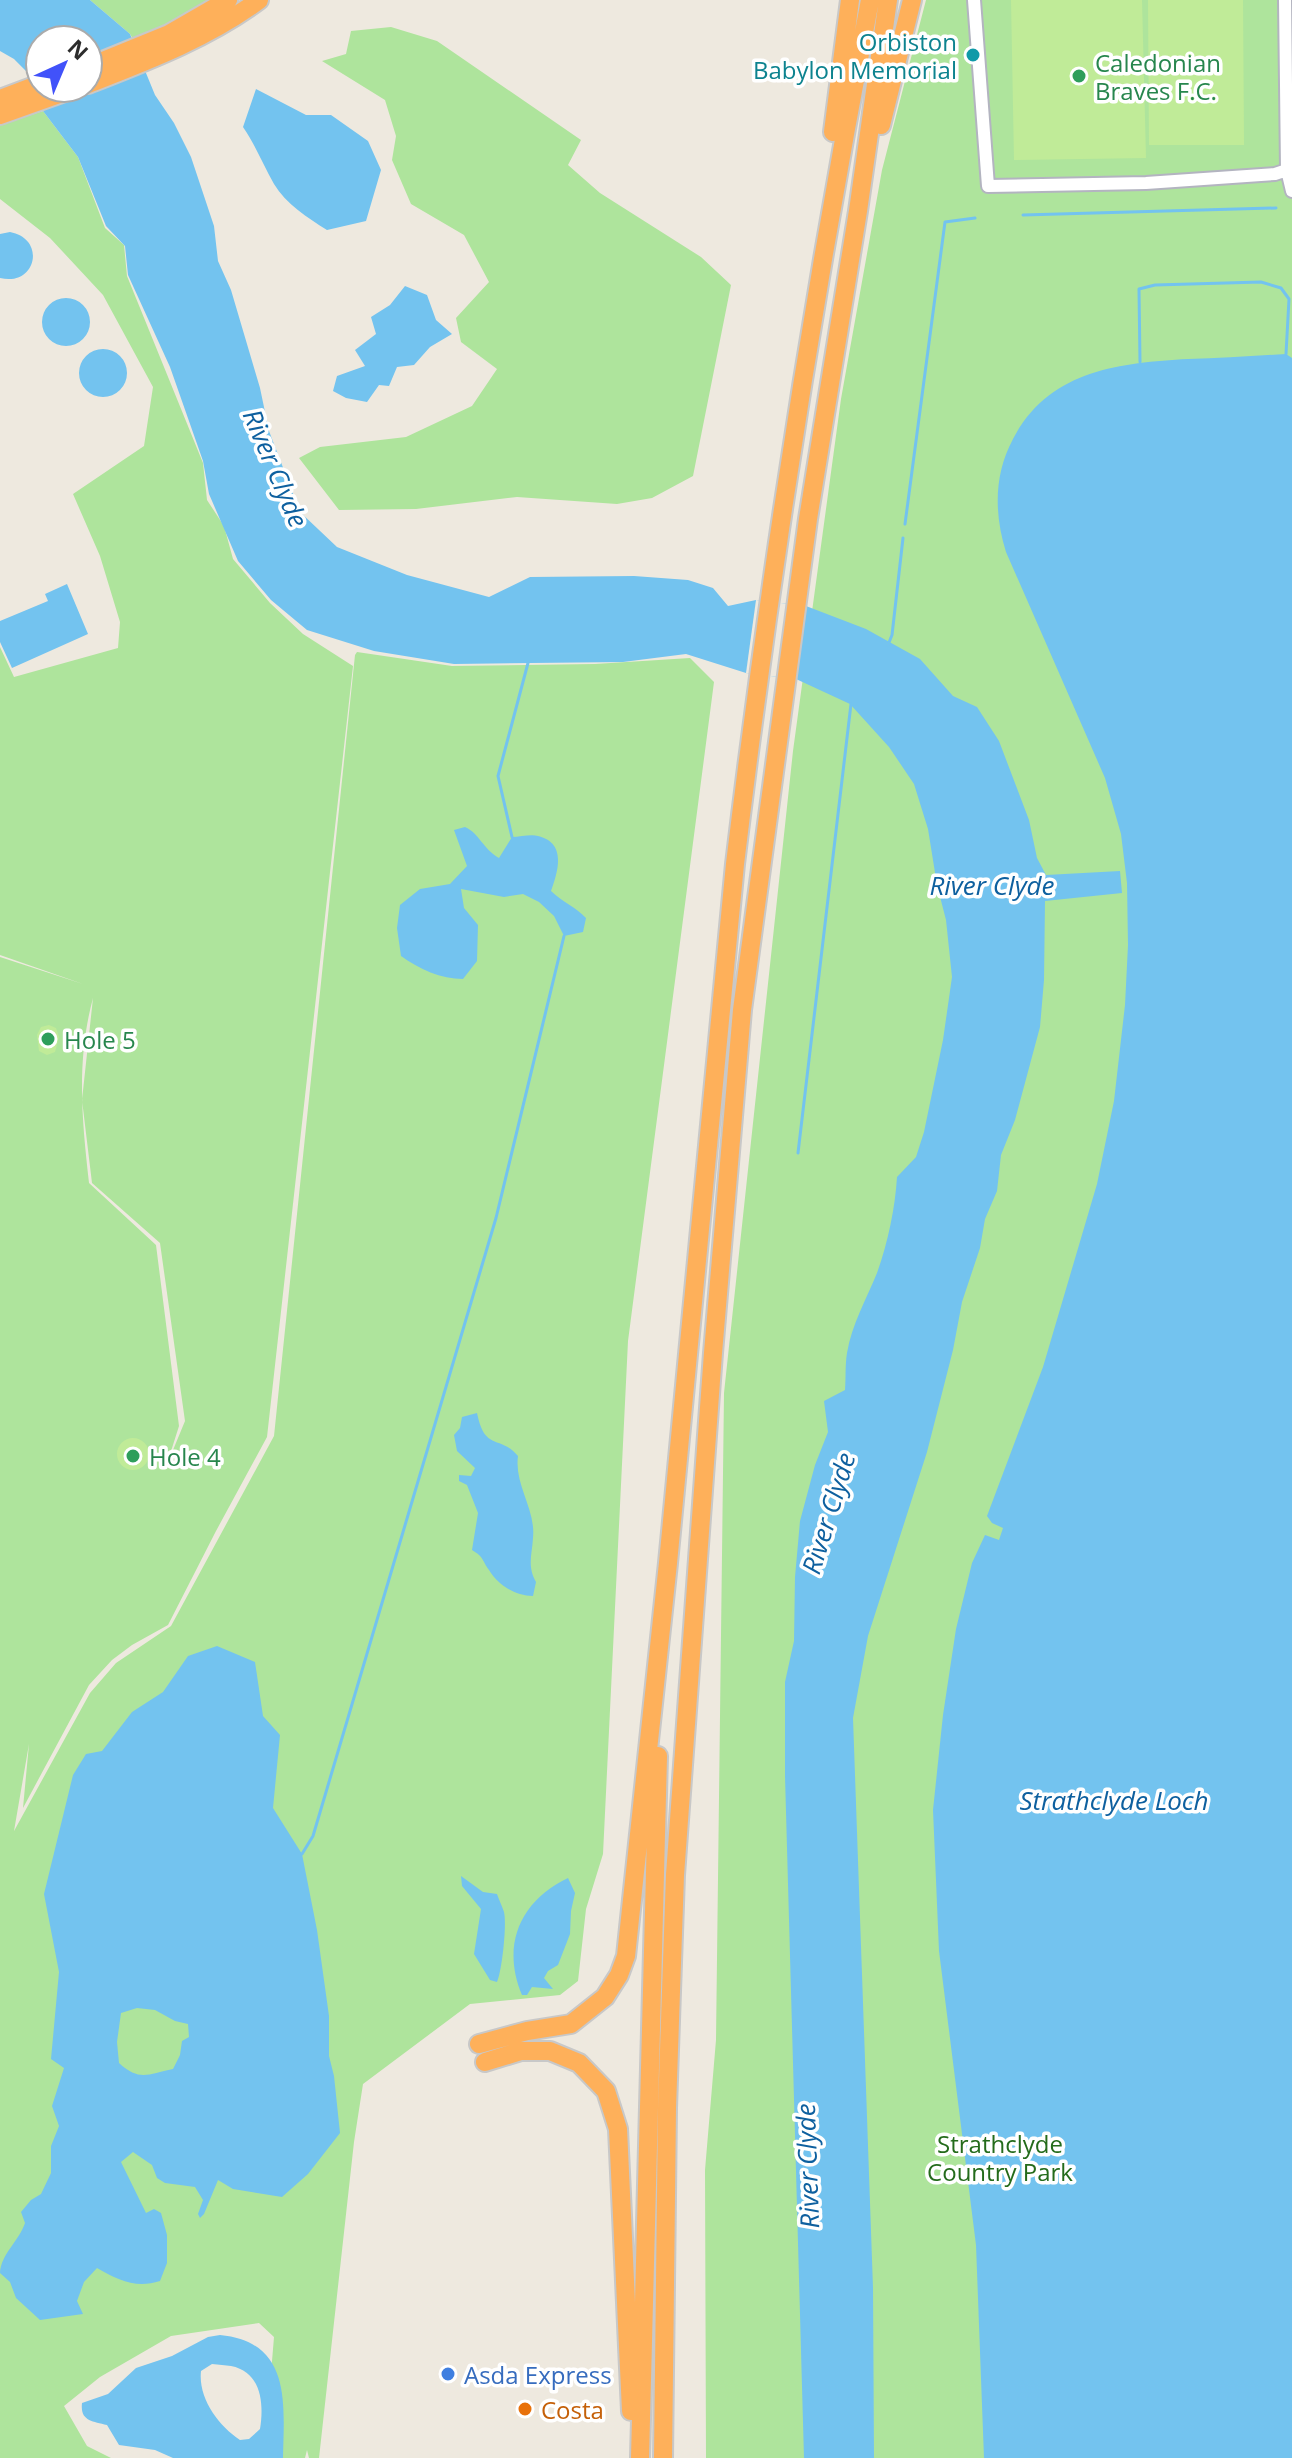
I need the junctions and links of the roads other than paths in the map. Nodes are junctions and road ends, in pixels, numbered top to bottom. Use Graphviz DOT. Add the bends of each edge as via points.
graph roads {
  1 [pos="228,0"];
  2 [pos="259,0"];
  3 [pos="850,0"];
  4 [pos="870,0"];
  5 [pos="888,0"];
  6 [pos="912,0"];
  7 [pos="974,0"];
  8 [pos="1285,0"];
  9 [pos="173,41"];
  10 [pos="104,62"];
  11 [pos="104,76"];
  12 [pos="24,95"];
  13 [pos="24,103"];
  14 [pos="3,109"];
  15 [pos="1287,170"];
  16 [pos="1292,191"];
  17 [pos="829,211"];
  18 [pos="858,211"];
  19 [pos="661,1625"];
  20 [pos="633,2458"];
  21 [pos="640,2458"];
  22 [pos="663,2458"];
  1 -- 9 [label="highway"];
  2 -- 9 [label="highway" via="216,28"];
  3 -- 17 [label="highway" via="831,143"];
  4 -- 17 [label="highway"];
  5 -- 18 [label="highway"];
  6 -- 18 [label="highway"];
  7 -- 15 [label="street" via="988,186 1146,183"];
  8 -- 15 [label="street"];
  9 -- 10 [label="highway"];
  9 -- 11 [label="highway"];
  12 -- 14 [label="highway"];
  13 -- 14 [label="highway"];
  15 -- 16 [label="street"];
  17 -- 19 [label="highway" via="735,864"];
  18 -- 22 [label="highway" via="808,519 742,1010 675,1875"];
  19 -- 20 [label="highway" via="627,1944 619,1975 605,1997 571,2024 527,2031 482,2053 550,2051 579,2063 606,2091 618,2129"];
  19 -- 21 [label="highway"];
}
